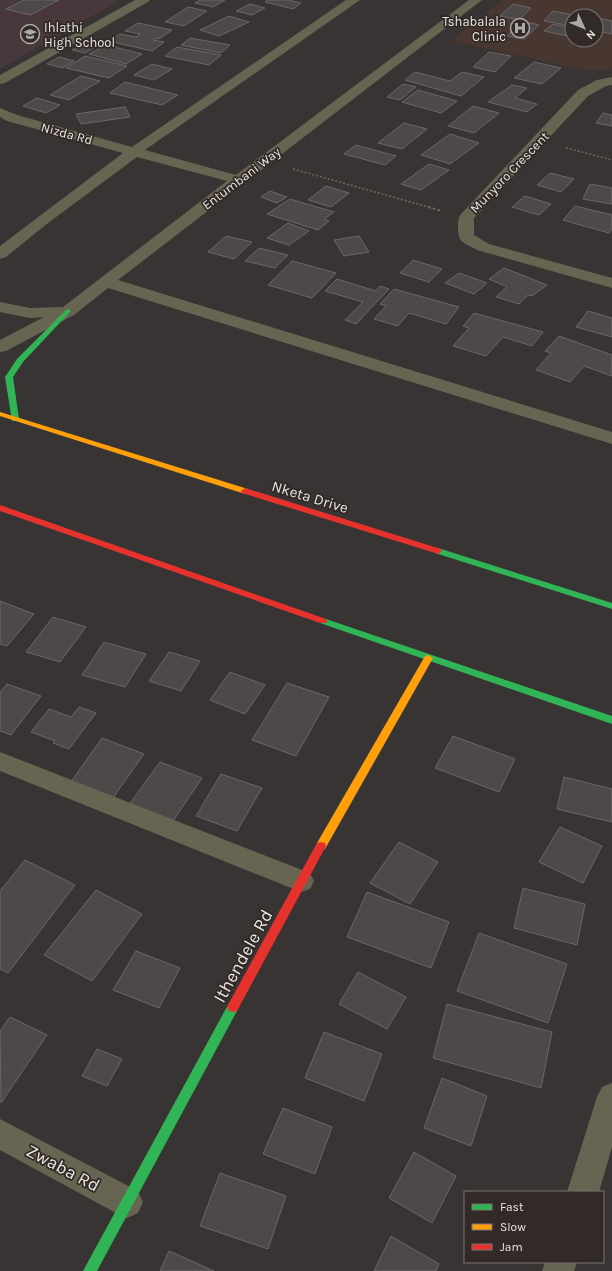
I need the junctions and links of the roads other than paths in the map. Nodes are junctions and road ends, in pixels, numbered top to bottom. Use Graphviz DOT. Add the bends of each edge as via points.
graph roads {
  1 [pos="144,0"];
  2 [pos="354,0"];
  3 [pos="476,0"];
  4 [pos="0,80"];
  5 [pos="612,81"];
  6 [pos="0,112"];
  7 [pos="135,151"];
  8 [pos="238,180"];
  9 [pos="0,254"];
  10 [pos="106,282"];
  11 [pos="612,283"];
  12 [pos="0,307"];
  13 [pos="68,311"];
  14 [pos="0,347"];
  15 [pos="0,414"];
  16 [pos="15,419"];
  17 [pos="612,438"];
  18 [pos="0,508"];
  19 [pos="612,606"];
  20 [pos="428,658"];
  21 [pos="612,720"];
  22 [pos="0,761"];
  23 [pos="301,881"];
  24 [pos="612,1097"];
  25 [pos="0,1134"];
  26 [pos="583,1191"];
  27 [pos="127,1202"];
  28 [pos="90,1271"];
  1 -- 4 [label="street"];
  2 -- 7 [label="street"];
  3 -- 8 [label="street, Entumbani Way"];
  5 -- 11 [label="street, Munyoro Crescent" via="583,93 466,217 466,237 482,247"];
  6 -- 7 [label="street, Nizda Rd" via="12,118"];
  7 -- 8 [label="street, Nizda Rd"];
  7 -- 9 [label="street" via="46,216"];
  8 -- 10 [label="street, Entumbani Way"];
  10 -- 13 [label="street, Entumbani Way"];
  10 -- 17 [label="street"];
  12 -- 13 [label="street" via="30,313"];
  13 -- 14 [label="street, Entumbani Way"];
  13 -- 16 [label="street" via="20,361 9,377"];
  15 -- 16 [label="street, Nketa Drive"];
  16 -- 19 [label="street, Nketa Drive"];
  18 -- 20 [label="street"];
  20 -- 21 [label="street"];
  20 -- 23 [label="street, Ithendele Rd"];
  22 -- 23 [label="street"];
  23 -- 27 [label="street, Ithendele Rd"];
  24 -- 26 [label="street"];
  25 -- 27 [label="street, Zwaba Rd"];
  27 -- 28 [label="street, Ithendele Rd"];
}
